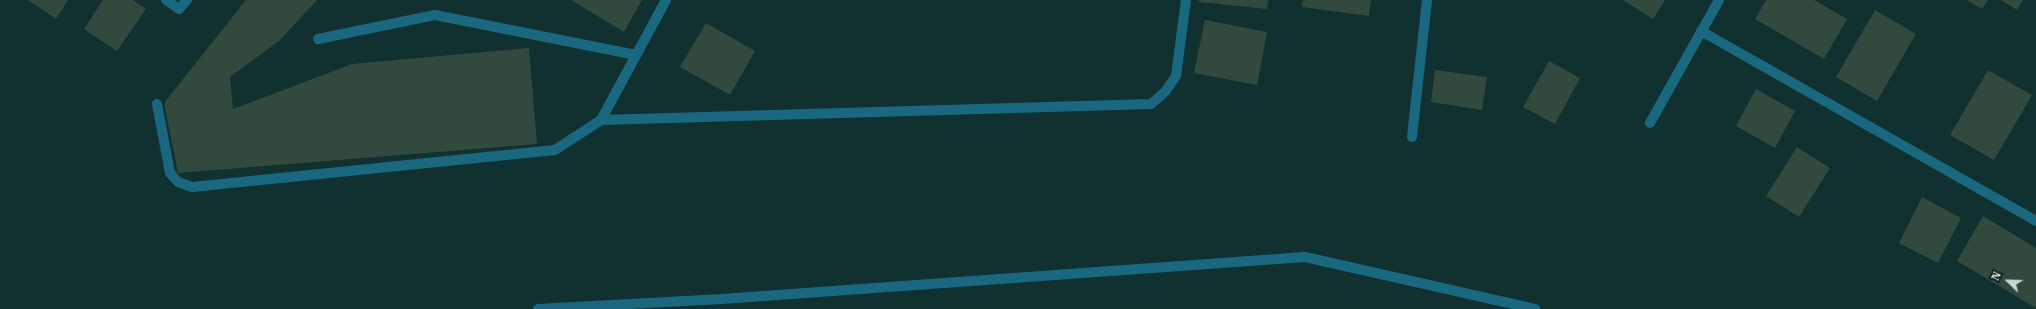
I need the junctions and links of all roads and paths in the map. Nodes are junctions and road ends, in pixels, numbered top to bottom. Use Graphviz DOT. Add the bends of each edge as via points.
graph roads {
  1 [pos="166,0"];
  2 [pos="187,0"];
  3 [pos="666,0"];
  4 [pos="1186,0"];
  5 [pos="1427,0"];
  6 [pos="1719,0"];
  7 [pos="1701,31"];
  8 [pos="318,39"];
  9 [pos="636,55"];
  10 [pos="157,104"];
  11 [pos="601,120"];
  12 [pos="1650,123"];
  13 [pos="1412,137"];
  14 [pos="2036,222"];
  15 [pos="538,309"];
  16 [pos="1535,309"];
  1 -- 2 [label="street" via="179,9"];
  3 -- 9 [label="street"];
  4 -- 11 [label="street" via="1176,76 1165,92 1151,104"];
  5 -- 13 [label="street"];
  6 -- 7 [label="street"];
  7 -- 12 [label="street"];
  7 -- 14 [label="street"];
  8 -- 9 [label="street" via="435,15"];
  9 -- 11 [label="street"];
  10 -- 11 [label="street" via="170,173 178,182 192,187 555,150"];
  15 -- 16 [label="street" via="730,299 1305,257"];
}
